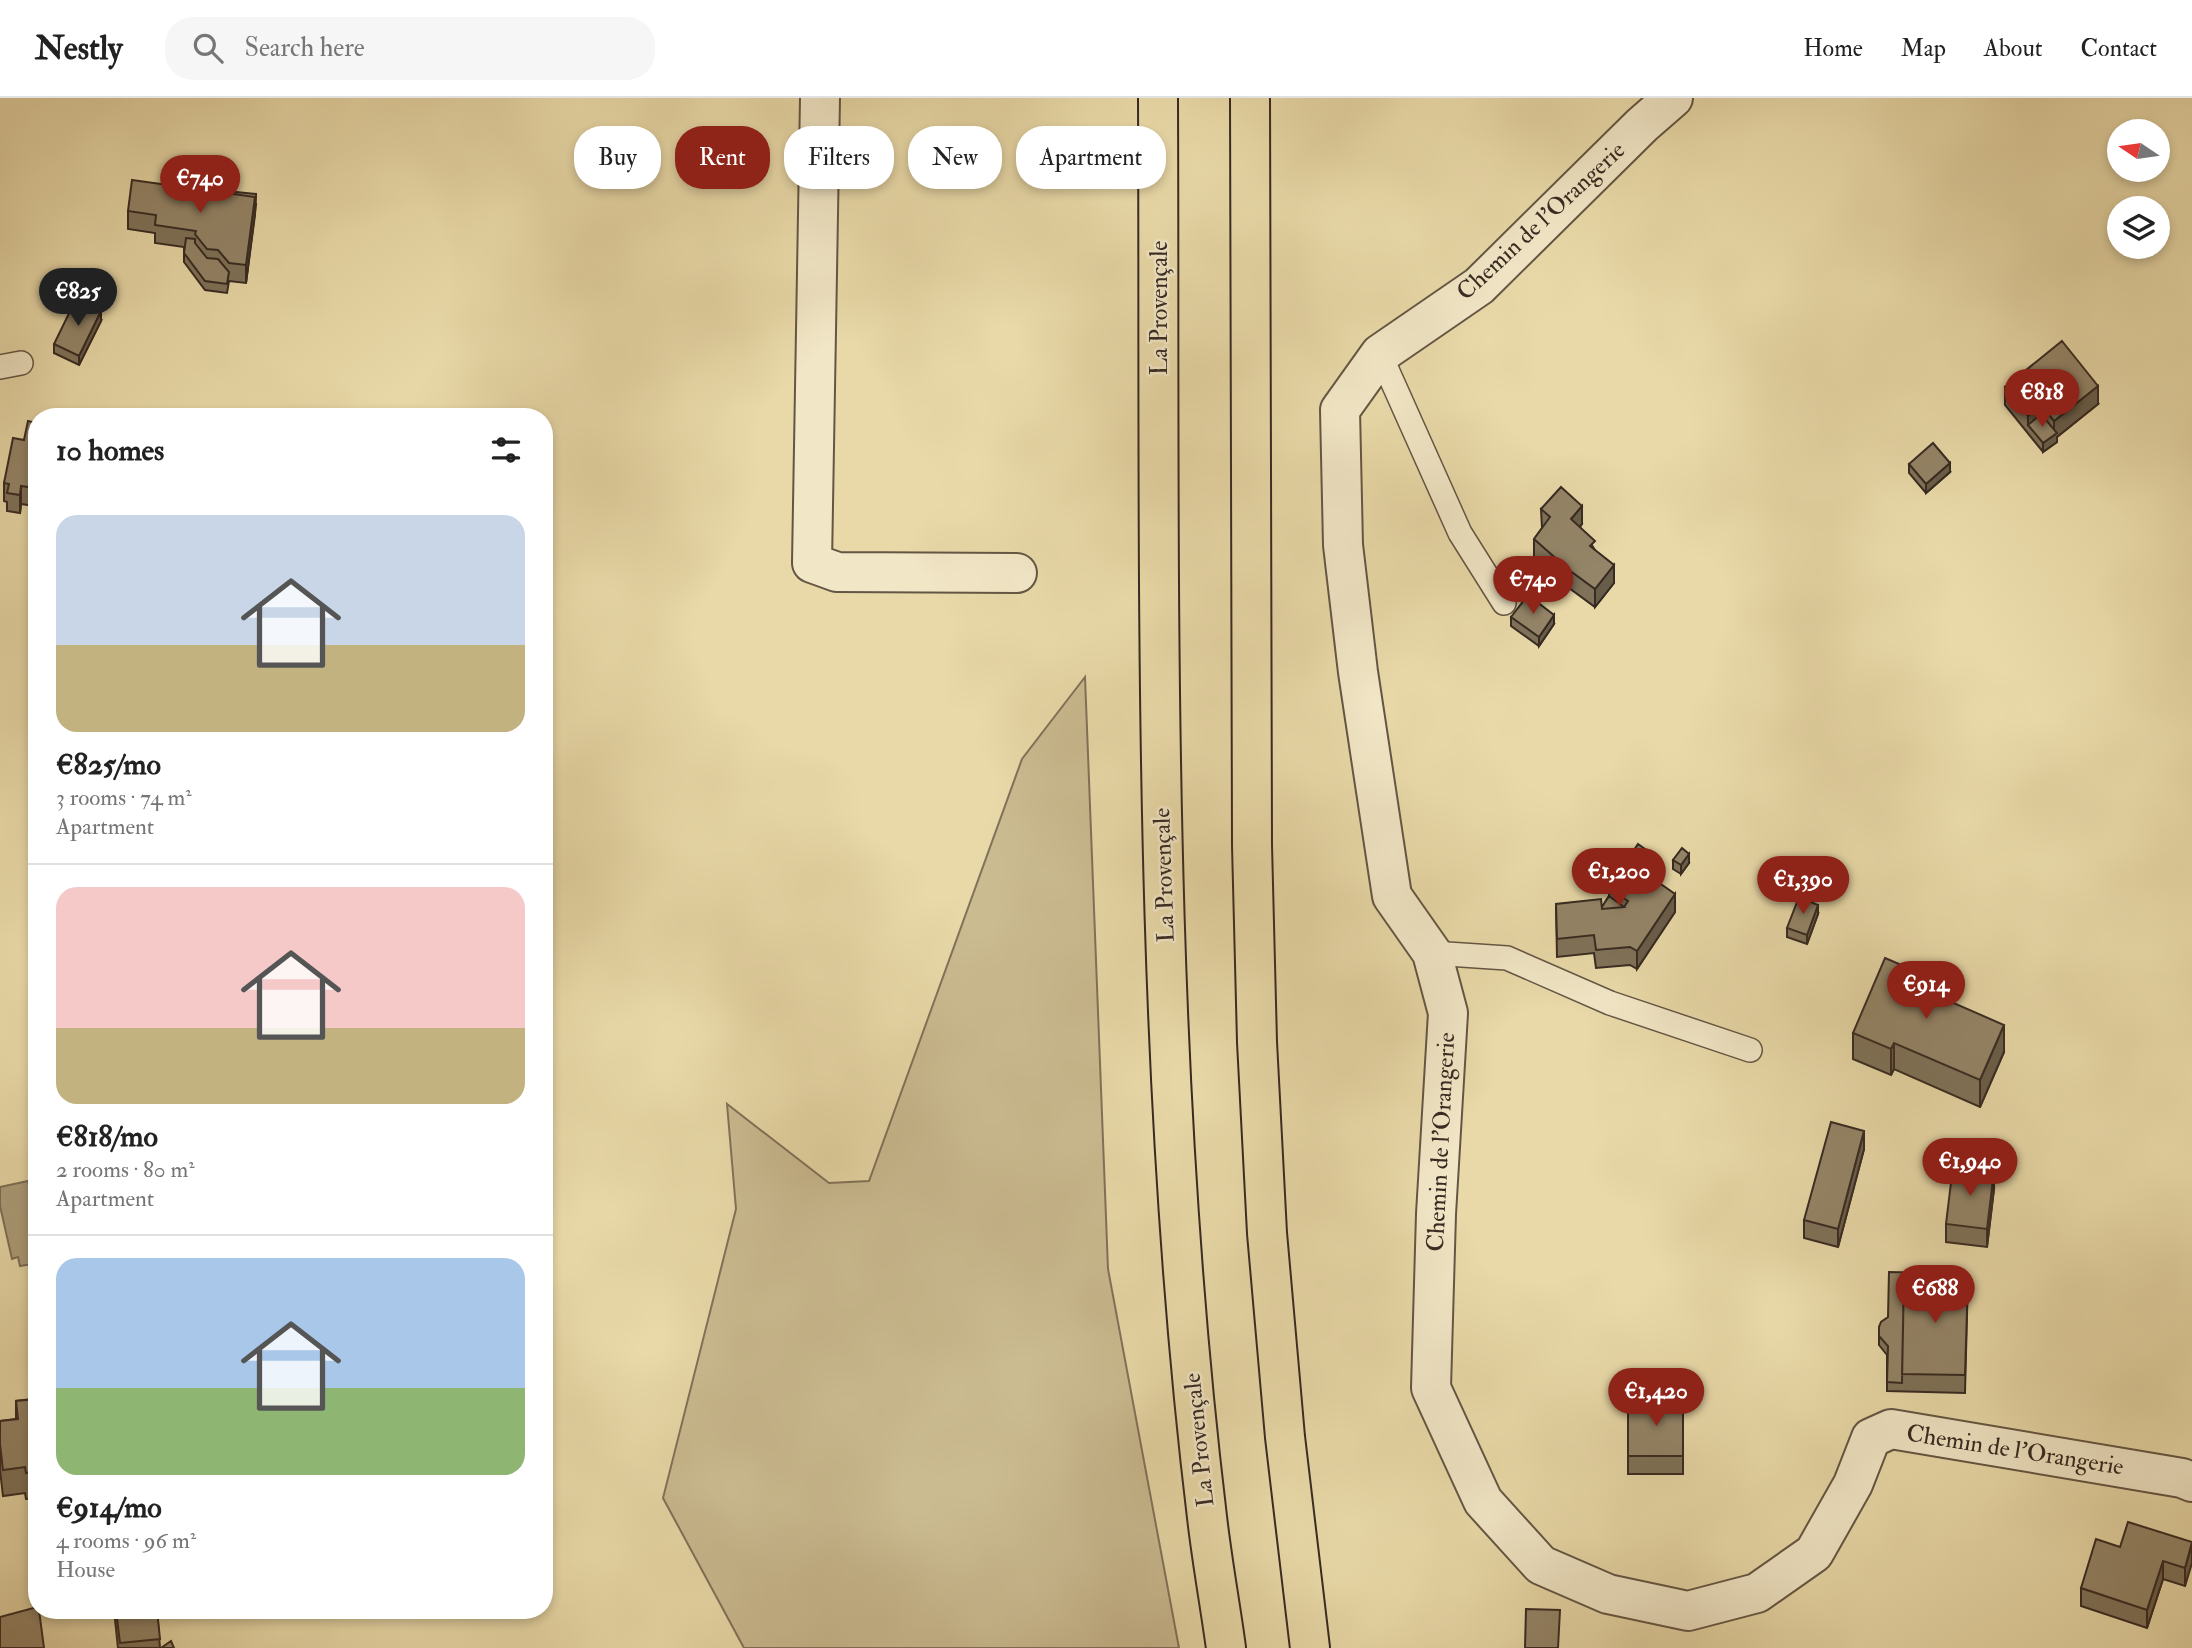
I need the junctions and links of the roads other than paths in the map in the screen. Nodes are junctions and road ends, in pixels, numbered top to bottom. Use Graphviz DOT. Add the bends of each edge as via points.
graph roads {
  1 [pos="820,98"];
  2 [pos="1158,98"];
  3 [pos="1250,98"];
  4 [pos="1673,98"];
  5 [pos="1380,354"];
  6 [pos="1017,573"];
  7 [pos="1504,603"];
  8 [pos="1432,953"];
  9 [pos="1750,1050"];
  10 [pos="2192,1482"];
  11 [pos="1226,1648"];
  12 [pos="1310,1648"];
  1 -- 6 [label="street" via="812,563 837,572"];
  2 -- 11 [label="highway, La Provençale" via="1164,895 1185,1295 1207,1518"];
  3 -- 12 [label="highway" via="1252,845 1257,1042 1267,1233"];
  4 -- 5 [label="street, Chemin de l'Orangerie" via="1479,286"];
  5 -- 7 [label="lane" via="1460,533"];
  5 -- 8 [label="street, Chemin de l'Orangerie" via="1340,410 1343,545 1392,896"];
  8 -- 9 [label="lane" via="1507,958 1610,1003"];
  8 -- 10 [label="street, Chemin de l'Orangerie" via="1448,1013 1431,1388 1483,1502 1541,1564 1608,1594 1688,1611 1757,1593 1814,1553 1853,1484 1871,1438 1891,1429"];
}
